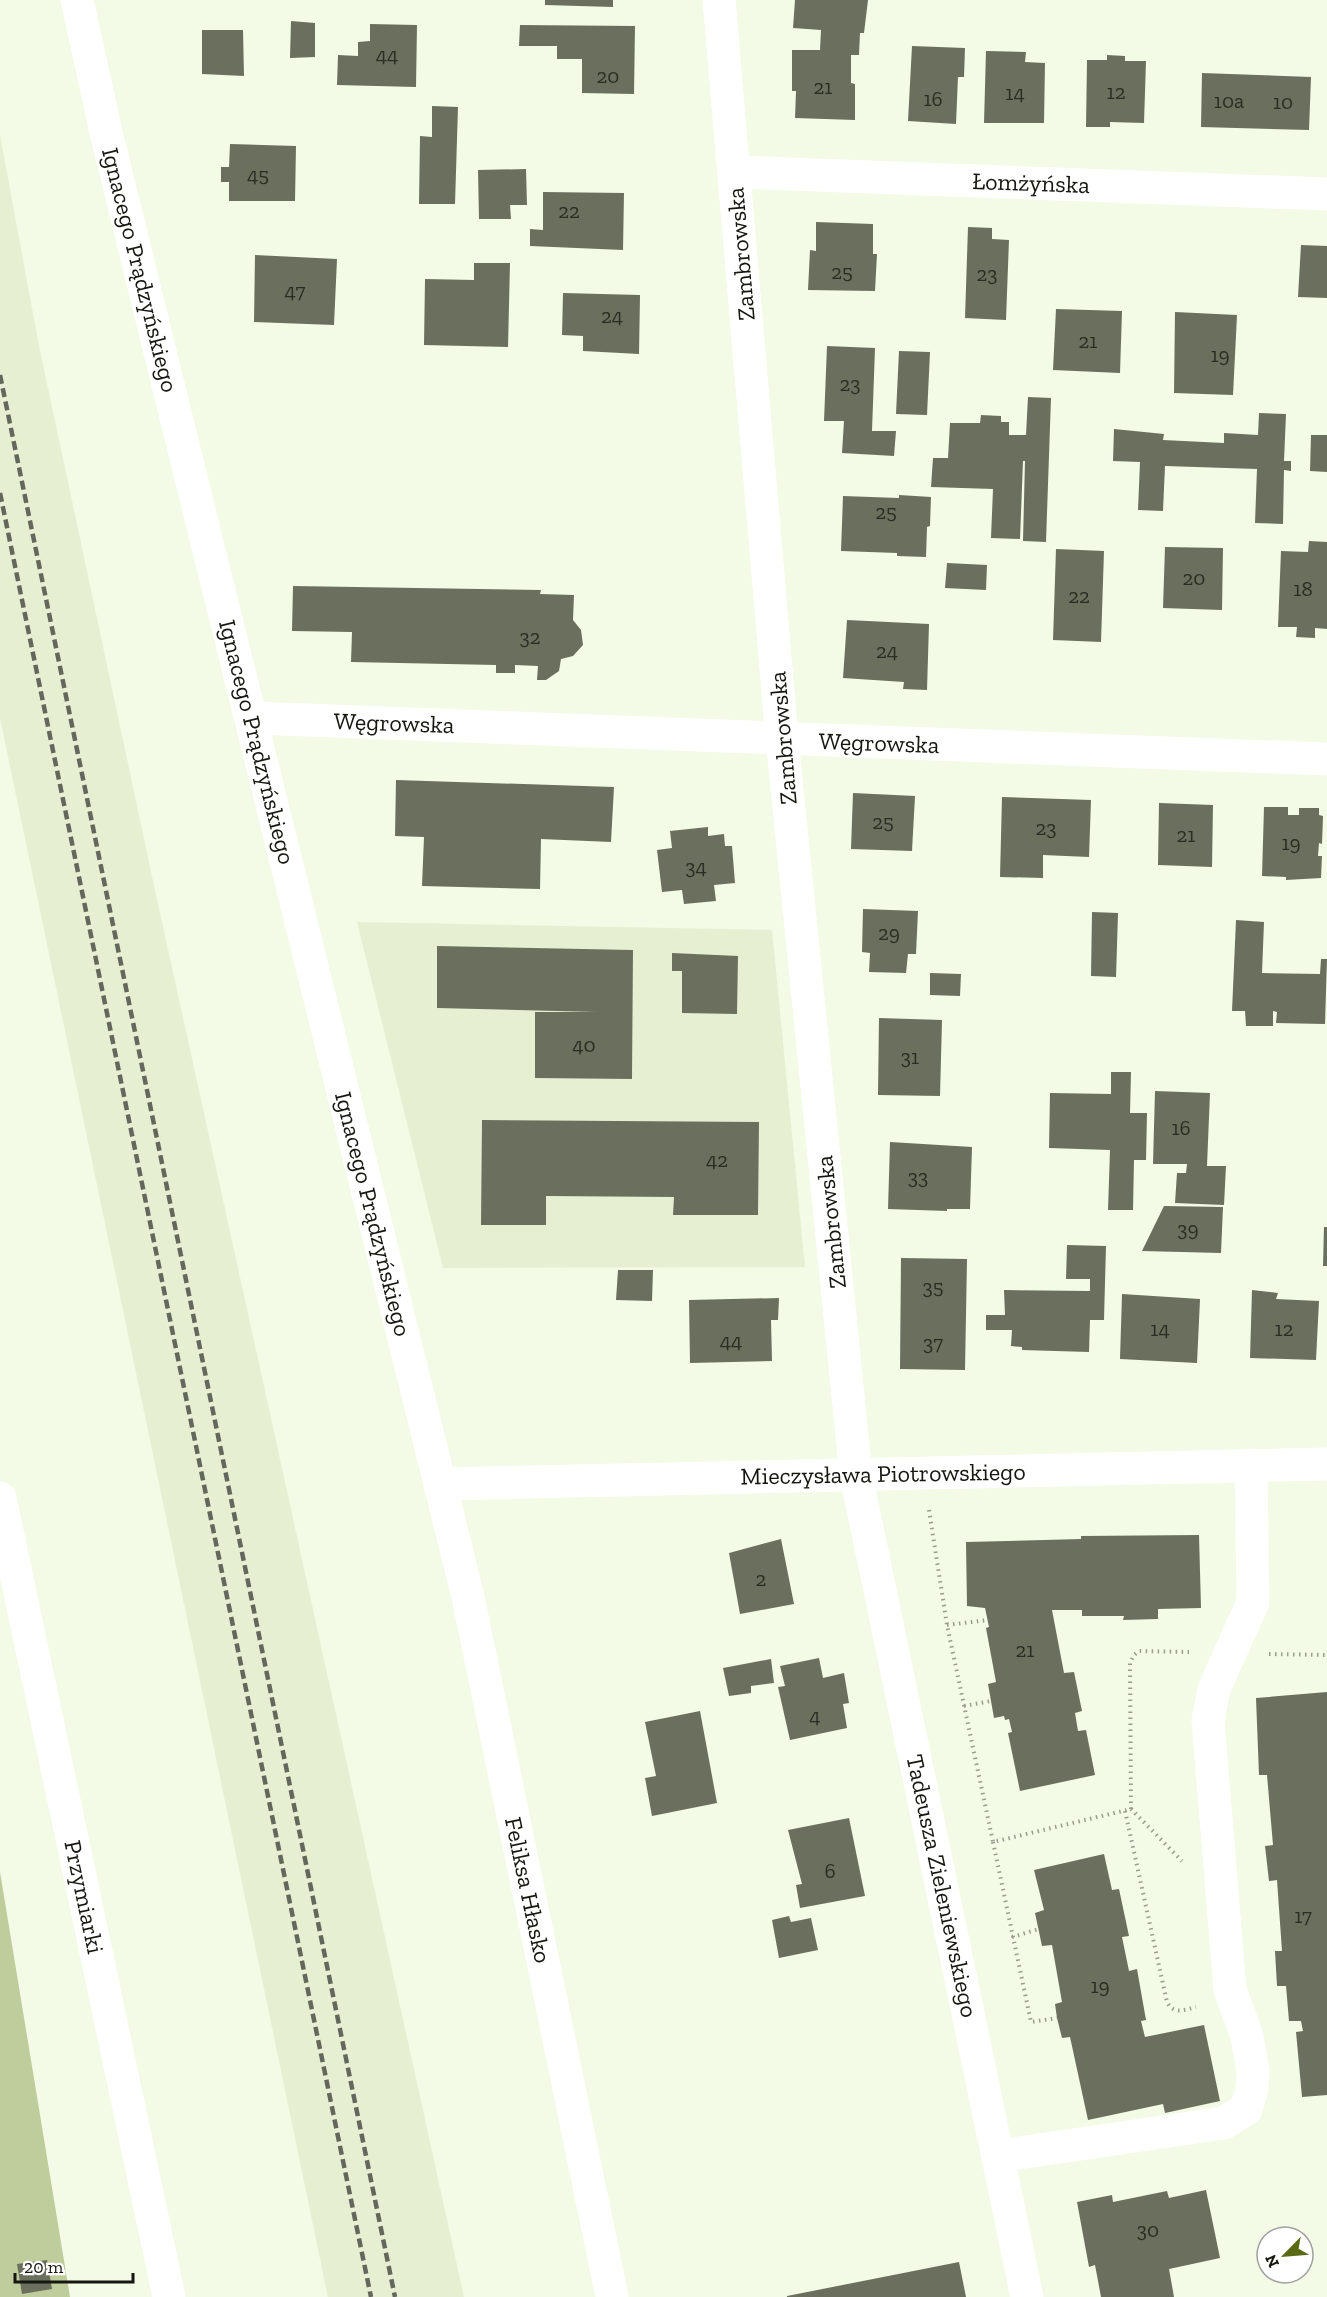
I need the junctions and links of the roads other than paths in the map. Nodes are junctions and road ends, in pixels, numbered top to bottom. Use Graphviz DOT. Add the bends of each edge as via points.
graph roads {
  1 [pos="77,0"];
  2 [pos="719,0"];
  3 [pos="735,172"];
  4 [pos="1327,194"];
  5 [pos="252,718"];
  6 [pos="782,739"];
  7 [pos="1327,759"];
  8 [pos="1327,1464"];
  9 [pos="1251,1465"];
  10 [pos="856,1475"];
  11 [pos="440,1484"];
  12 [pos="0,1498"];
  13 [pos="998,2156"];
  14 [pos="169,2297"];
  15 [pos="612,2297"];
  16 [pos="1027,2297"];
  1 -- 5 [label="street, Ignacego Prądzyńskiego"];
  2 -- 3 [label="street, Zambrowska"];
  3 -- 4 [label="street, Łomżyńska"];
  3 -- 6 [label="street, Zambrowska"];
  5 -- 6 [label="street, Węgrowska"];
  5 -- 11 [label="street, Ignacego Prądzyńskiego"];
  6 -- 7 [label="street, Węgrowska"];
  6 -- 10 [label="street, Zambrowska"];
  8 -- 9 [label="street, Mieczysława Piotrowskiego"];
  9 -- 10 [label="street, Mieczysława Piotrowskiego"];
  9 -- 13 [label="street" via="1253,1602 1214,1689 1208,1720 1230,1990 1247,2036 1253,2071 1246,2109 1224,2122"];
  10 -- 11 [label="street, Mieczysława Piotrowskiego"];
  10 -- 13 [label="street, Tadeusza Zieleniewskiego"];
  11 -- 15 [label="street, Feliksa Hłasko" via="468,1597"];
  12 -- 14 [label="street, Przymiarki"];
  13 -- 16 [label="street, Tadeusza Zieleniewskiego"];
}
